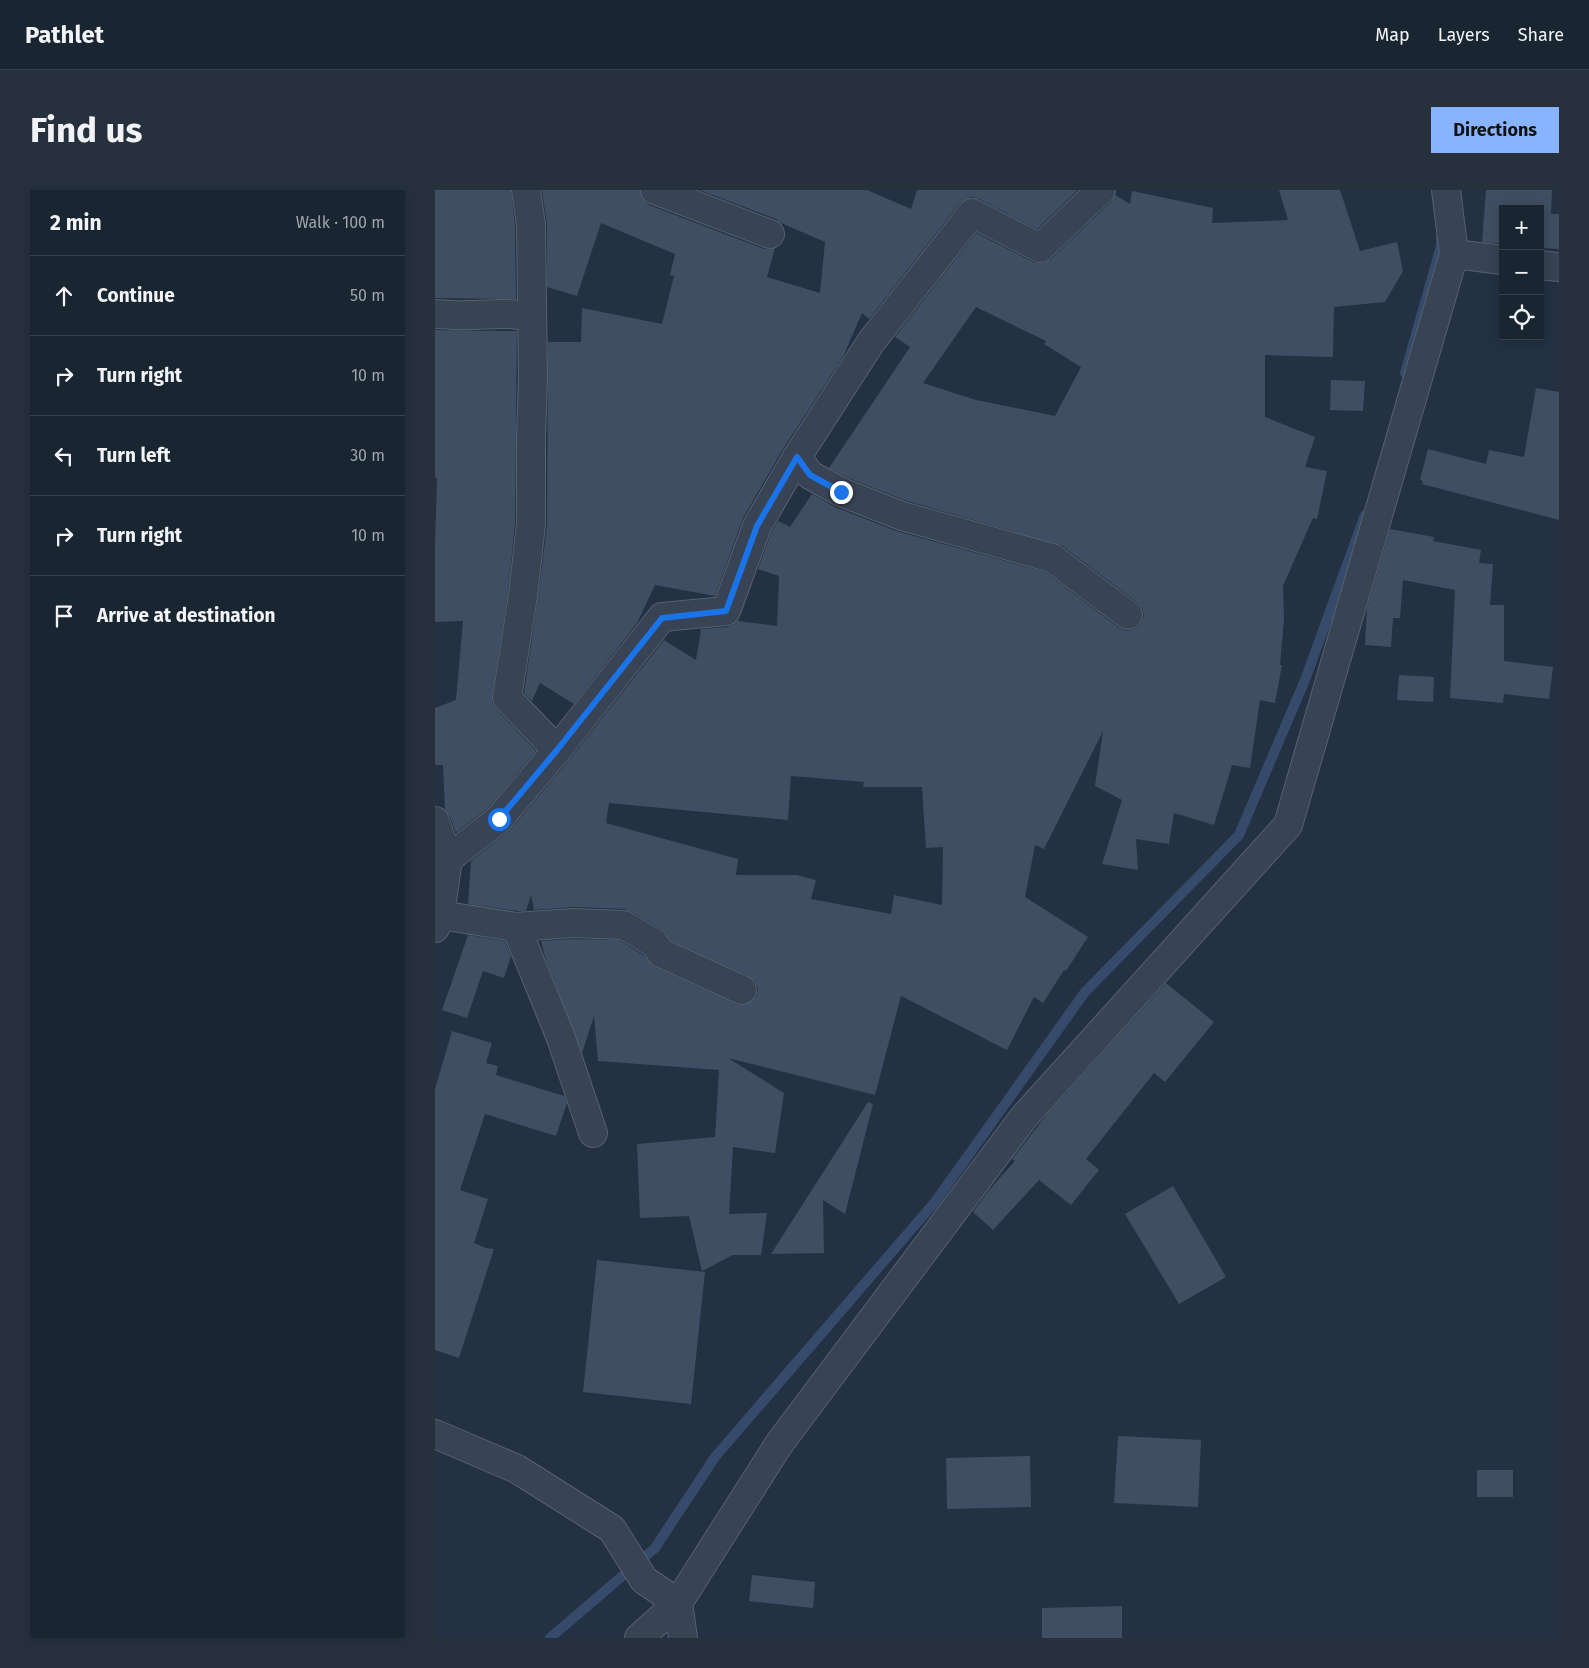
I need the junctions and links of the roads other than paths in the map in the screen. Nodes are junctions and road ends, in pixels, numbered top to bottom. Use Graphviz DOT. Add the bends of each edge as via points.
graph roads {
  1 [pos="526,190"];
  2 [pos="655,190"];
  3 [pos="1101,190"];
  4 [pos="1446,190"];
  5 [pos="770,234"];
  6 [pos="1454,254"];
  7 [pos="1499,260"];
  8 [pos="1544,265"];
  9 [pos="1559,267"];
  10 [pos="435,314"];
  11 [pos="531,318"];
  12 [pos="797,457"];
  13 [pos="1128,615"];
  14 [pos="557,750"];
  15 [pos="435,821"];
  16 [pos="448,859"];
  17 [pos="438,921"];
  18 [pos="516,927"];
  19 [pos="742,990"];
  20 [pos="593,1133"];
  21 [pos="435,1434"];
  22 [pos="678,1603"];
  23 [pos="639,1638"];
  24 [pos="683,1638"];
  1 -- 11 [label="street" via="531,225"];
  2 -- 5 [label="street"];
  3 -- 12 [label="street" via="1040,248 973,213 871,342"];
  4 -- 6 [label="street"];
  6 -- 7 [label="street"];
  6 -- 22 [label="street" via="1288,825 1024,1117 779,1444"];
  8 -- 9 [label="street"];
  10 -- 11 [label="street" via="482,313"];
  11 -- 14 [label="street" via="531,524 507,698"];
  12 -- 13 [label="street" via="810,475 841,492 902,516 1052,558"];
  12 -- 14 [label="street" via="757,526 726,611 662,618"];
  14 -- 16 [label="street" via="499,819"];
  15 -- 16 [label="street"];
  16 -- 17 [label="street"];
  17 -- 18 [label="street"];
  18 -- 19 [label="street" via="573,923 624,925 654,943 661,952"];
  18 -- 20 [label="street" via="561,1038"];
  21 -- 22 [label="street" via="517,1469 612,1529 644,1580"];
  22 -- 23 [label="street"];
  22 -- 24 [label="street"];
}
